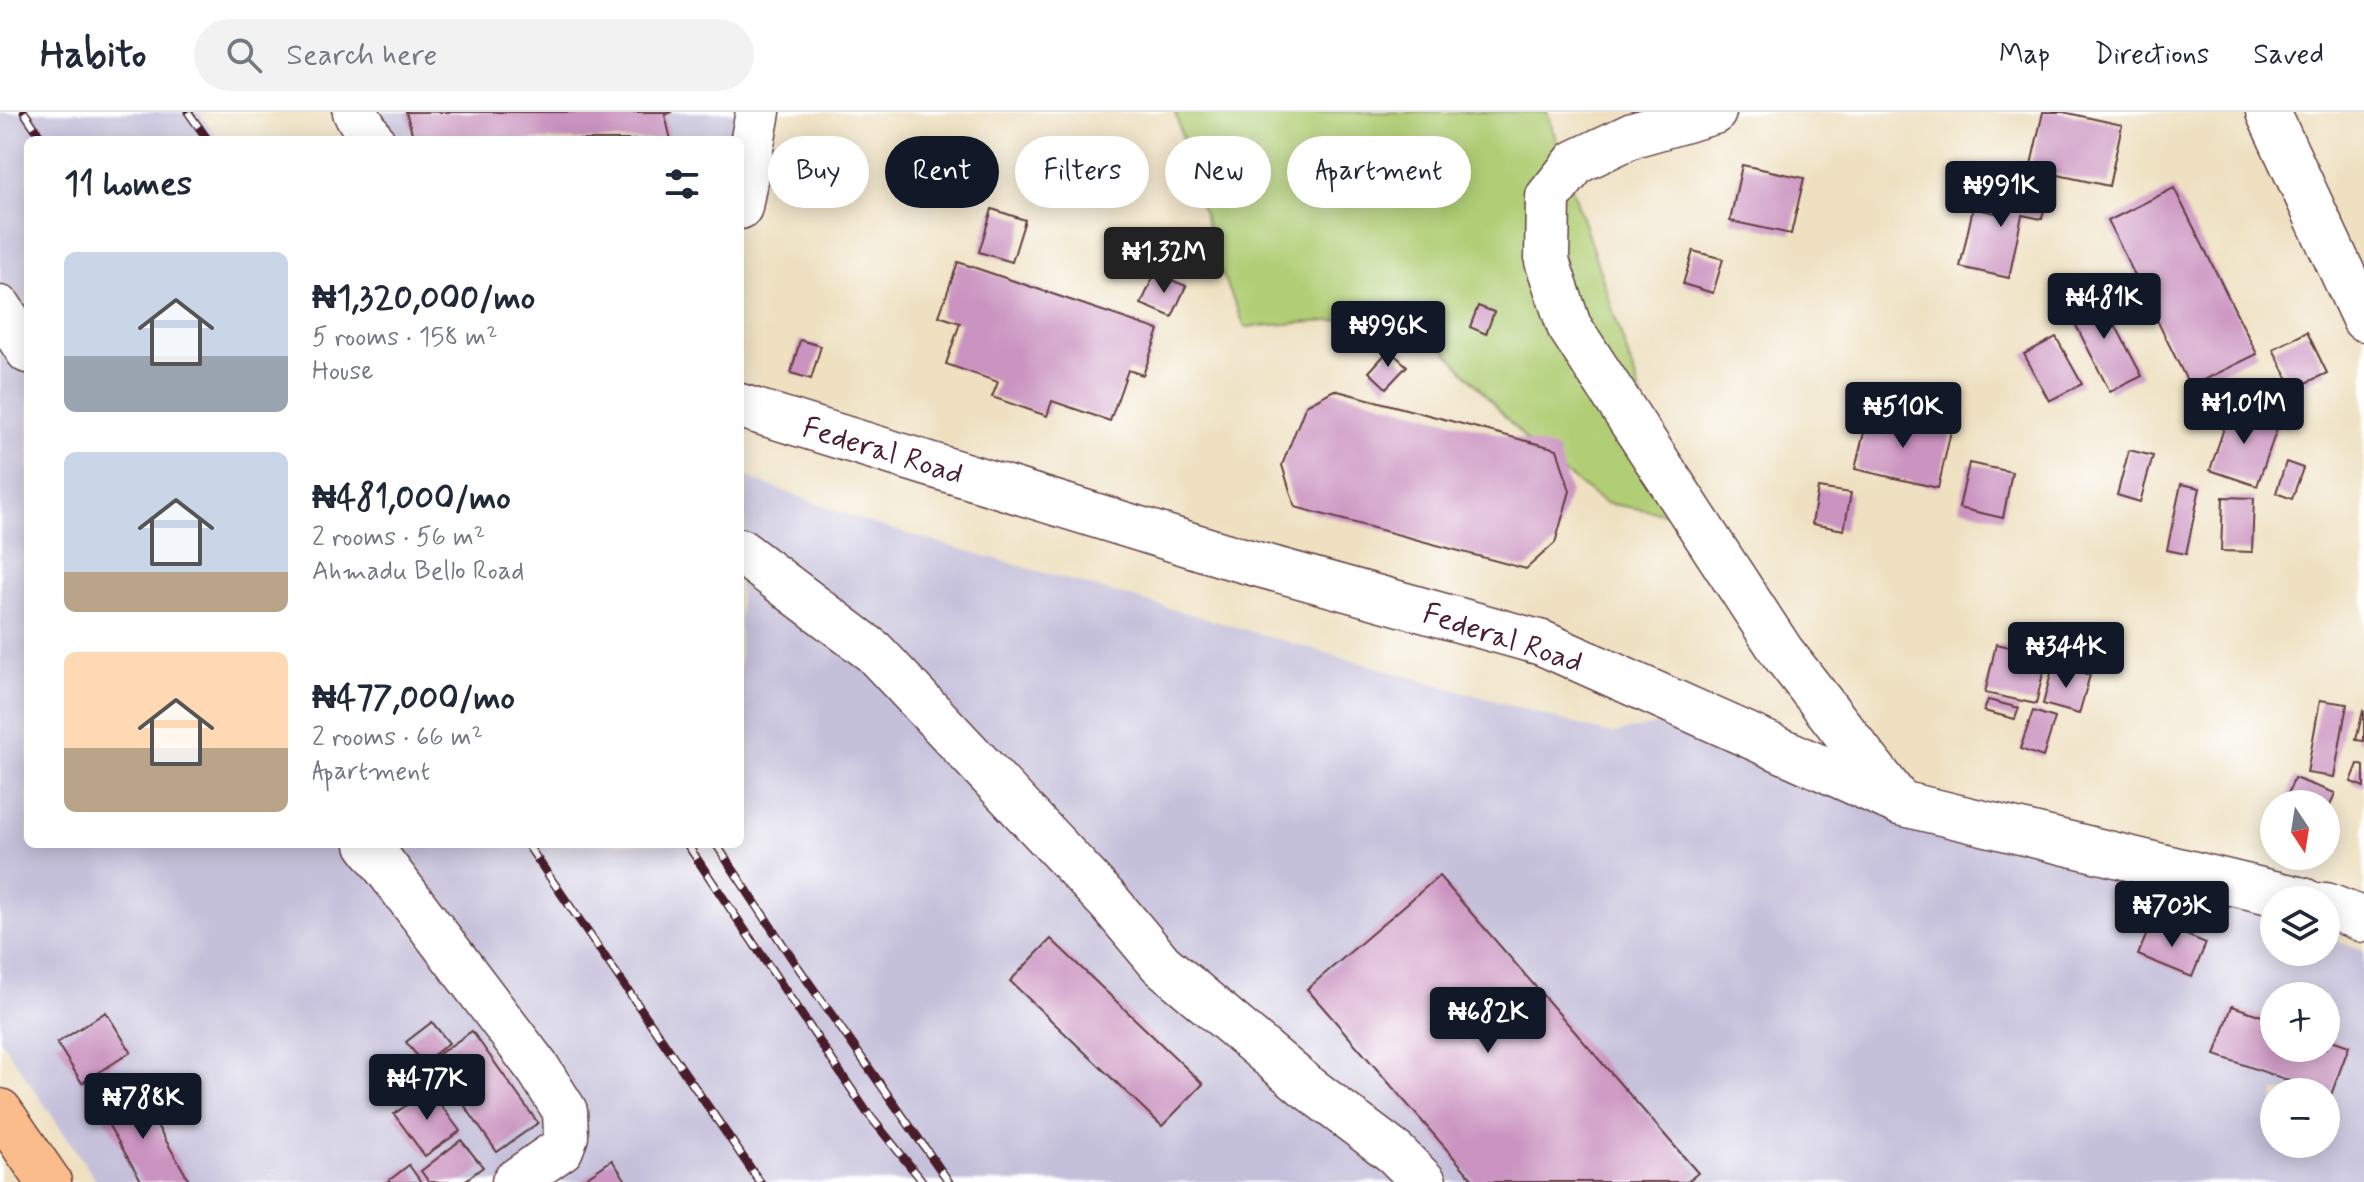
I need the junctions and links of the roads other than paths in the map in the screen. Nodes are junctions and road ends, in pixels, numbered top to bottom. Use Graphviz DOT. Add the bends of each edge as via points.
graph roads {
  1 [pos="355,112"];
  2 [pos="758,112"];
  3 [pos="1714,112"];
  4 [pos="2268,112"];
  5 [pos="370,136"];
  6 [pos="744,186"];
  7 [pos="0,308"];
  8 [pos="2364,319"];
  9 [pos="24,345"];
  10 [pos="744,407"];
  11 [pos="744,554"];
  12 [pos="1900,803"];
  13 [pos="371,848"];
  14 [pos="2260,890"];
  15 [pos="2340,911"];
  16 [pos="2364,920"];
  17 [pos="0,1111"];
  18 [pos="49,1182"];
  19 [pos="514,1182"];
  20 [pos="1424,1182"];
  1 -- 5 [label="street"];
  2 -- 6 [label="street"];
  3 -- 12 [label="street" via="1633,135 1576,162 1548,197 1547,261 1569,326 1782,652"];
  4 -- 8 [label="street"];
  7 -- 9 [label="street"];
  10 -- 12 [label="street, Federal Road" via="1224,555 1542,643"];
  11 -- 20 [label="street" via="874,652 1161,964"];
  12 -- 14 [label="street, Federal Road"];
  13 -- 19 [label="street" via="565,1111 561,1149"];
  15 -- 16 [label="street"];
  17 -- 18 [label="main road"];
}
